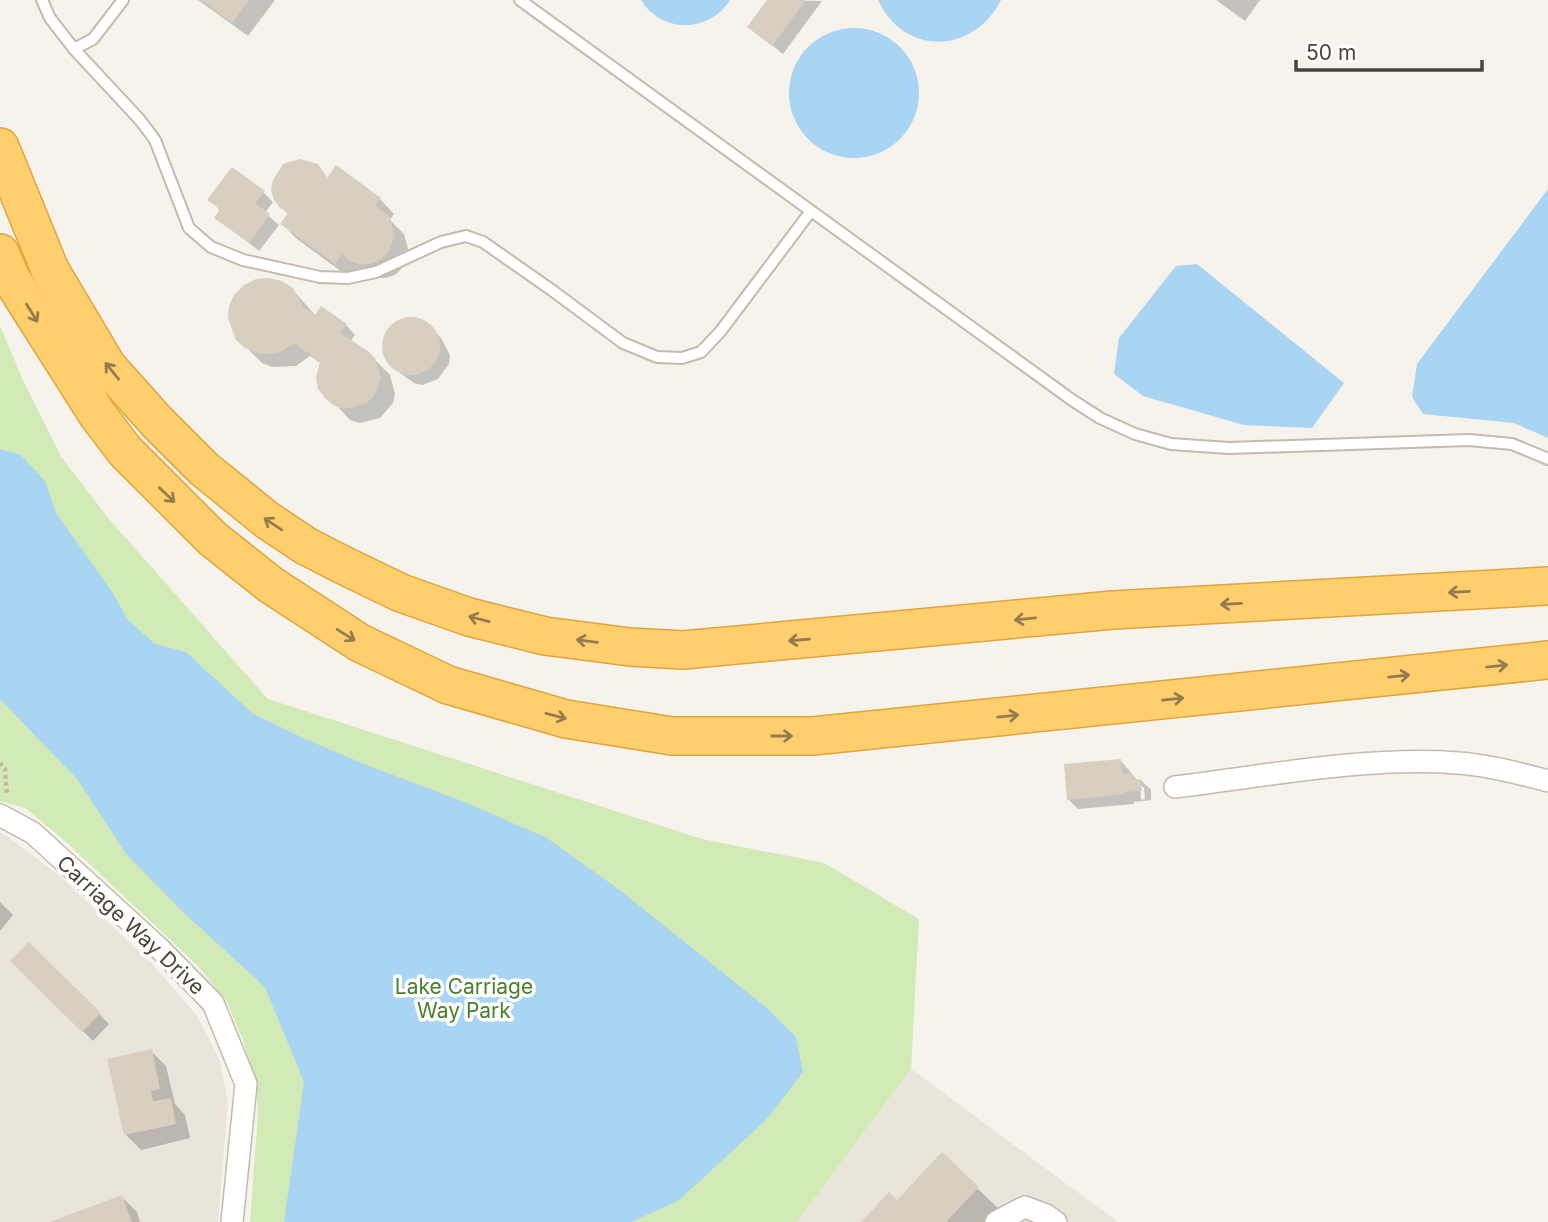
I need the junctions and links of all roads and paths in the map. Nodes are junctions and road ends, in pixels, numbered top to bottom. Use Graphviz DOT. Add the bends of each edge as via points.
graph roads {
  1 [pos="43,0"];
  2 [pos="123,0"];
  3 [pos="520,0"];
  4 [pos="75,49"];
  5 [pos="0,147"];
  6 [pos="811,211"];
  7 [pos="0,253"];
  8 [pos="1548,460"];
  9 [pos="1548,586"];
  10 [pos="1548,660"];
  11 [pos="0,763"];
  12 [pos="1548,781"];
  13 [pos="1175,787"];
  14 [pos="2,815"];
  15 [pos="232,1222"];
  16 [pos="996,1222"];
  17 [pos="1056,1222"];
  1 -- 4 [label="lane" via="50,18"];
  2 -- 4 [label="lane" via="93,39"];
  3 -- 6 [label="lane"];
  4 -- 6 [label="lane" via="155,140 189,228 211,247 243,260 320,277 348,278 376,272 441,242 466,236 483,242 553,290 622,343 657,357 682,358 701,352"];
  9 -- 5 [label="highway, one-way" via="1113,610 683,650 545,636 469,617 401,593 306,546 237,497 157,422 107,366 50,270"];
  6 -- 8 [label="lane" via="1072,400 1135,434 1171,443 1229,448 1469,440 1512,444"];
  7 -- 10 [label="highway, one-way" via="18,292 104,423 155,484 213,539 271,585 360,643 448,685 566,719 672,736 813,736"];
  11 -- 14 [label="path" via="5,769 7,798"];
  12 -- 13 [label="street" via="1458,763 1372,764"];
  14 -- 15 [label="street, Carriage Way Drive" via="33,833 213,1003 246,1084"];
  16 -- 17 [label="street" via="1026,1207"];
}
